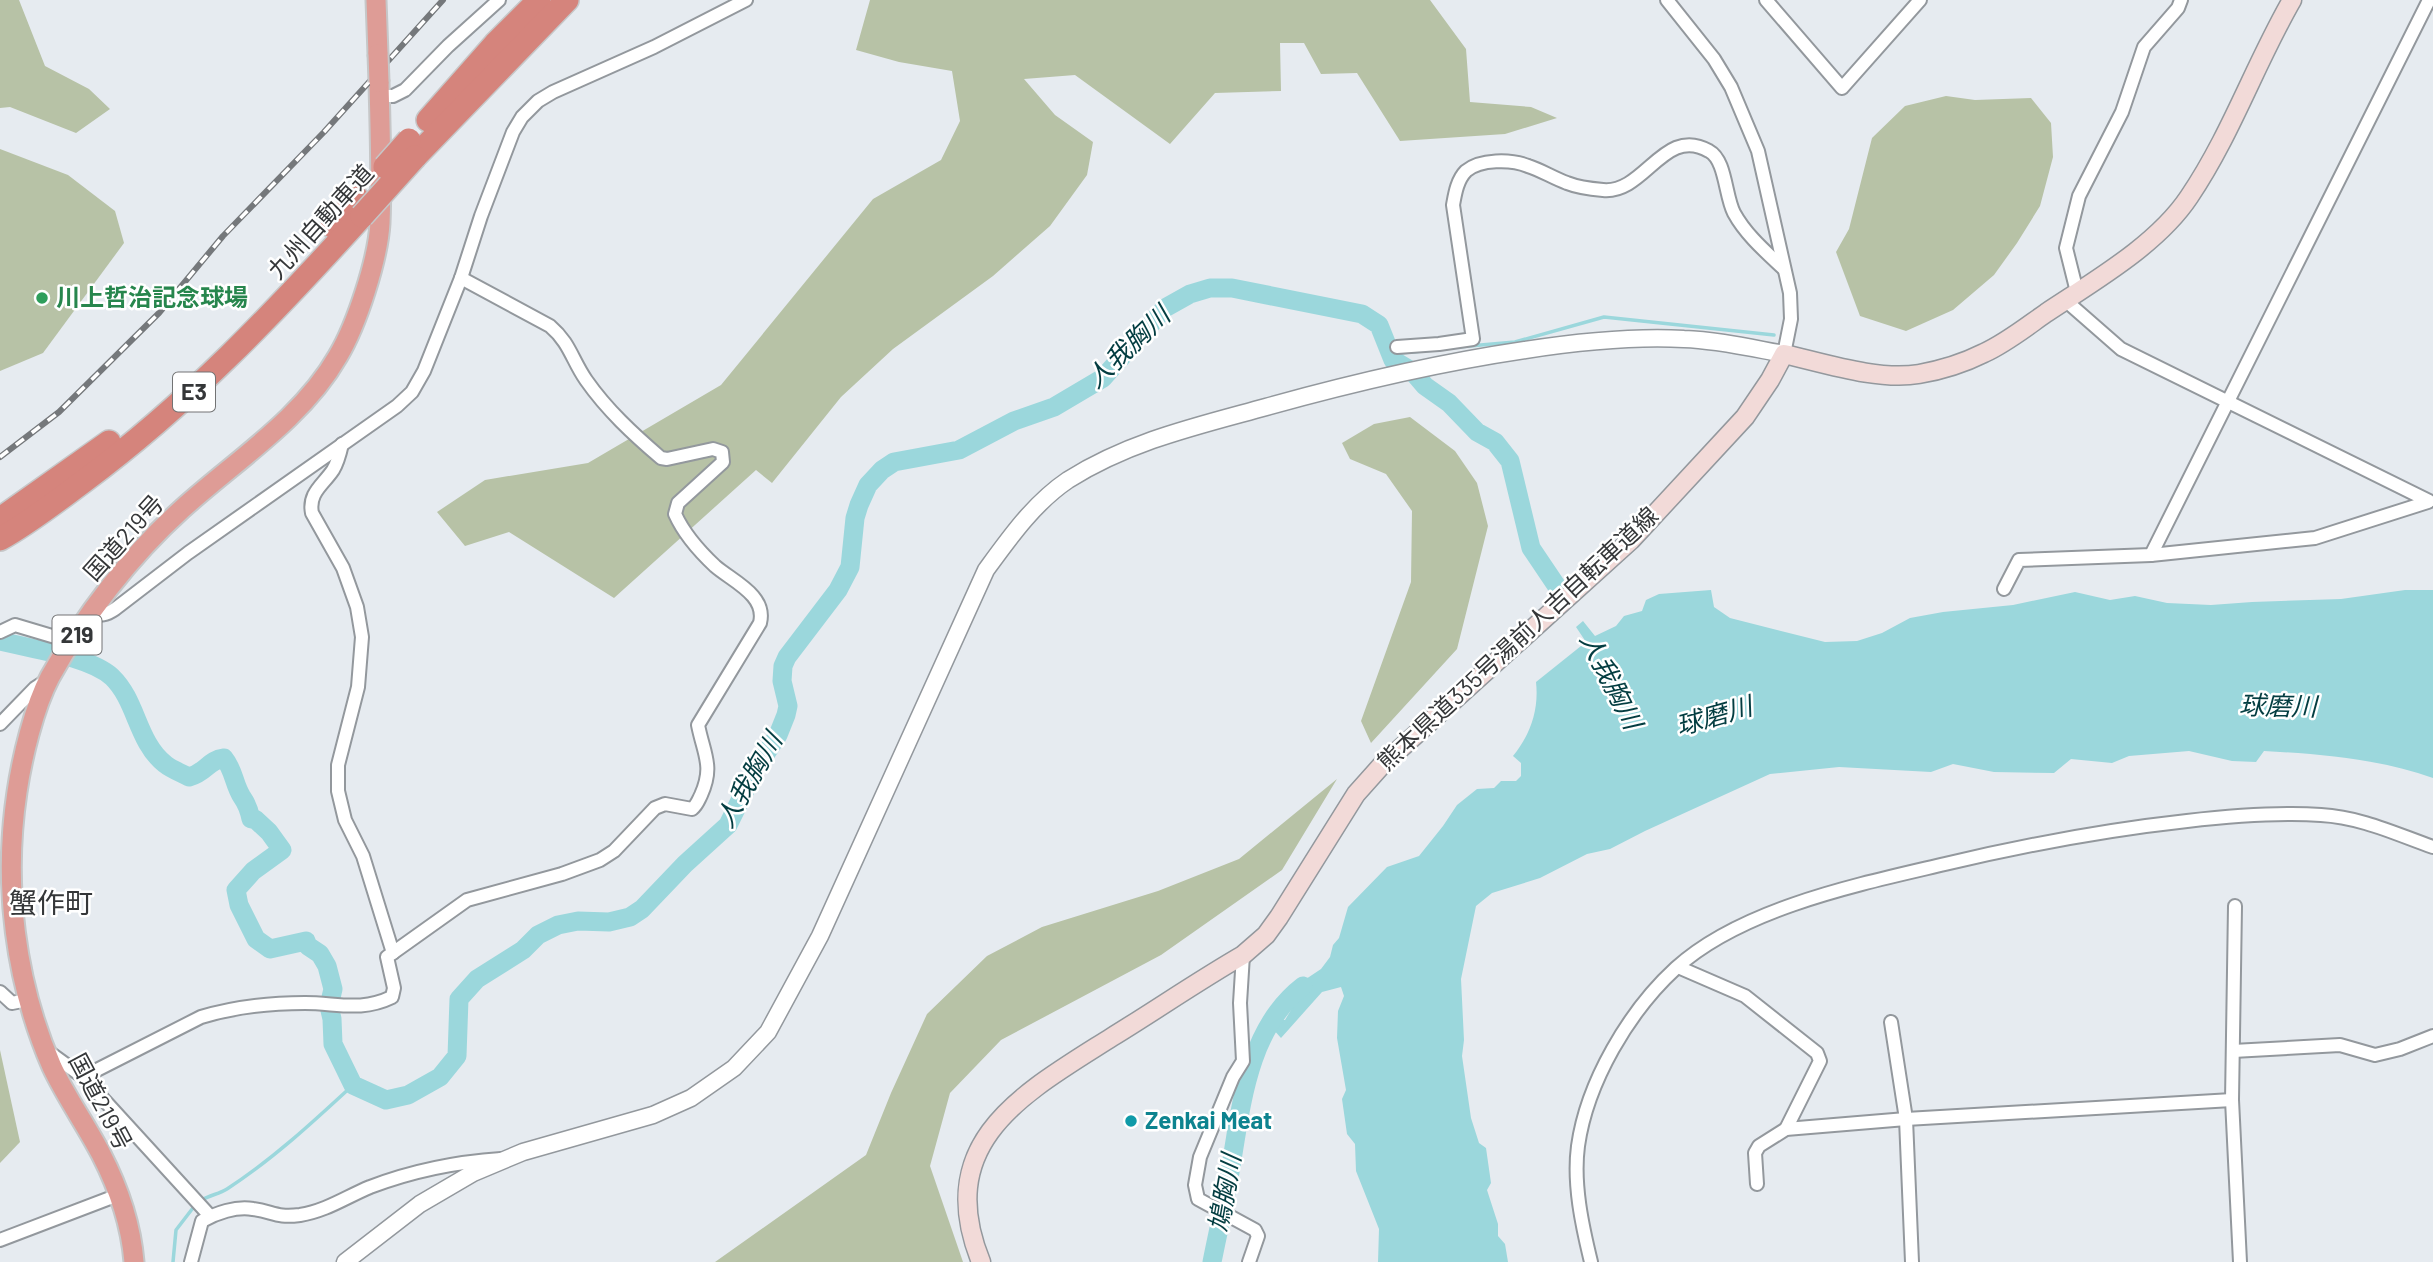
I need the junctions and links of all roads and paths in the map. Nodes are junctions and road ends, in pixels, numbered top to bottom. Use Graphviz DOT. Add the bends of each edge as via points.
graph roads {
  1 [pos="376,0"];
  2 [pos="499,0"];
  3 [pos="532,0"];
  4 [pos="539,0"];
  5 [pos="567,0"];
  6 [pos="746,0"];
  7 [pos="1667,0"];
  8 [pos="1766,0"];
  9 [pos="1920,0"];
  10 [pos="2180,0"];
  11 [pos="2292,0"];
  12 [pos="2429,0"];
  13 [pos="495,44"];
  14 [pos="379,89"];
  15 [pos="412,148"];
  16 [pos="360,207"];
  17 [pos="1784,269"];
  18 [pos="461,278"];
  19 [pos="2071,296"];
  20 [pos="1397,347"];
  21 [pos="1784,354"];
  22 [pos="2227,402"];
  23 [pos="342,444"];
  24 [pos="2430,501"];
  25 [pos="0,519"];
  26 [pos="0,539"];
  27 [pos="2151,555"];
  28 [pos="2004,589"];
  29 [pos="91,613"];
  30 [pos="0,632"];
  31 [pos="72,642"];
  32 [pos="49,679"];
  33 [pos="0,724"];
  34 [pos="2433,847"];
  35 [pos="2235,906"];
  36 [pos="393,953"];
  37 [pos="1243,955"];
  38 [pos="1678,967"];
  39 [pos="0,992"];
  40 [pos="27,1000"];
  41 [pos="1891,1022"];
  42 [pos="2433,1036"];
  43 [pos="46,1050"];
  44 [pos="2233,1051"];
  45 [pos="83,1077"];
  46 [pos="2232,1100"];
  47 [pos="1906,1119"];
  48 [pos="1786,1129"];
  49 [pos="508,1158"];
  50 [pos="1757,1184"];
  51 [pos="118,1195"];
  52 [pos="210,1216"];
  53 [pos="0,1240"];
  54 [pos="134,1262"];
  55 [pos="191,1262"];
  56 [pos="345,1262"];
  57 [pos="981,1262"];
  58 [pos="1249,1262"];
  59 [pos="1591,1262"];
  60 [pos="1912,1262"];
  61 [pos="2240,1262"];
  1 -- 14 [label="highway, 国道219号 / 219, bridge"];
  2 -- 14 [label="street" via="405,90 393,96"];
  3 -- 13 [label="highway"];
  4 -- 13 [label="highway, 九州自動車道 / E3"];
  5 -- 15 [label="highway, 九州自動車道 / E3"];
  6 -- 18 [label="street" via="538,101 513,132"];
  7 -- 17 [label="street" via="1731,87 1758,152"];
  8 -- 9 [label="street" via="1842,88"];
  10 -- 19 [label="street" via="2144,47 2122,112 2079,196 2066,248"];
  11 -- 19 [label="main road" via="2214,157 2187,200 2151,239"];
  12 -- 22 [label="street"];
  13 -- 15 [label="highway, 九州自動車道 / E3"];
  14 -- 29 [label="highway, 国道219号 / 219" via="380,226 365,296 339,356 304,402 139,552"];
  15 -- 16 [label="highway, 九州自動車道 / E3, bridge"];
  16 -- 25 [label="highway, 九州自動車道 / E3" via="185,378 96,453"];
  16 -- 26 [label="highway, 九州自動車道 / E3" via="232,356 94,474"];
  17 -- 20 [label="street" via="1734,213 1720,160 1693,145 1668,151 1631,184 1616,191 1569,184 1512,162 1482,164 1465,172 1452,205 1473,339"];
  17 -- 21 [label="street" via="1791,319"];
  18 -- 23 [label="street" via="412,392"];
  18 -- 36 [label="street" via="557,331 584,379 623,426 661,458 713,449 722,452 723,462 678,503 676,514 691,542 749,592 762,615 698,725 709,774 696,806 665,804 655,808 600,860 467,900"];
  19 -- 21 [label="main road" via="1987,352 1916,375 1877,374"];
  19 -- 22 [label="street" via="2121,349"];
  21 -- 37 [label="main road, 熊本県道335号湯前人吉自転車道線" via="1745,417 1631,540 1381,766 1356,794 1279,918"];
  21 -- 49 [label="street" via="1686,339 1647,338 1555,345 1444,363 1351,383 1152,439 1108,456 1065,482 1023,520 986,570 820,936 768,1032 734,1068 691,1098 653,1115"];
  22 -- 24 [label="street"];
  22 -- 27 [label="street"];
  23 -- 29 [label="street" via="115,609 106,615"];
  23 -- 36 [label="street" via="335,468 315,491 310,505 343,568 362,637 358,687 338,765 338,791"];
  24 -- 27 [label="street" via="2315,538"];
  27 -- 28 [label="street" via="2019,560"];
  29 -- 31 [label="highway, 国道219号 / 219"];
  30 -- 31 [label="street" via="15,625"];
  31 -- 32 [label="highway, 国道219号 / 219"];
  32 -- 33 [label="street"];
  32 -- 40 [label="highway, 国道219号 / 219" via="26,747 12,833 12,886"];
  34 -- 38 [label="street" via="2367,823 2321,815 2229,817 2128,828 2040,842 1819,897 1740,926"];
  35 -- 44 [label="street"];
  36 -- 45 [label="street" via="387,959 392,997 367,1007 270,1004 212,1013"];
  37 -- 57 [label="main road, 熊本県道335号湯前人吉自転車道線" via="1063,1068 1003,1115 988,1134 968,1177 970,1234"];
  37 -- 58 [label="street" via="1243,1061 1200,1157 1195,1185 1198,1199 1255,1230 1258,1236"];
  38 -- 48 [label="street" via="1745,996 1818,1053 1820,1062"];
  38 -- 59 [label="street" via="1632,1018 1588,1104 1578,1146 1578,1182"];
  39 -- 40 [label="street" via="12,1003"];
  40 -- 43 [label="highway, 国道219号 / 219"];
  41 -- 47 [label="street"];
  42 -- 44 [label="street" via="2375,1055 2340,1045"];
  43 -- 45 [label="street"];
  43 -- 51 [label="highway, 国道219号 / 219"];
  44 -- 46 [label="street"];
  45 -- 52 [label="street"];
  46 -- 47 [label="street"];
  46 -- 61 [label="street"];
  47 -- 48 [label="street"];
  47 -- 60 [label="street"];
  48 -- 50 [label="street" via="1755,1153"];
  49 -- 52 [label="street" via="438,1166 302,1214 278,1217 253,1209"];
  49 -- 56 [label="street" via="420,1204"];
  51 -- 53 [label="street"];
  51 -- 54 [label="highway, 国道219号 / 219"];
  52 -- 55 [label="street" via="202,1221"];
}
